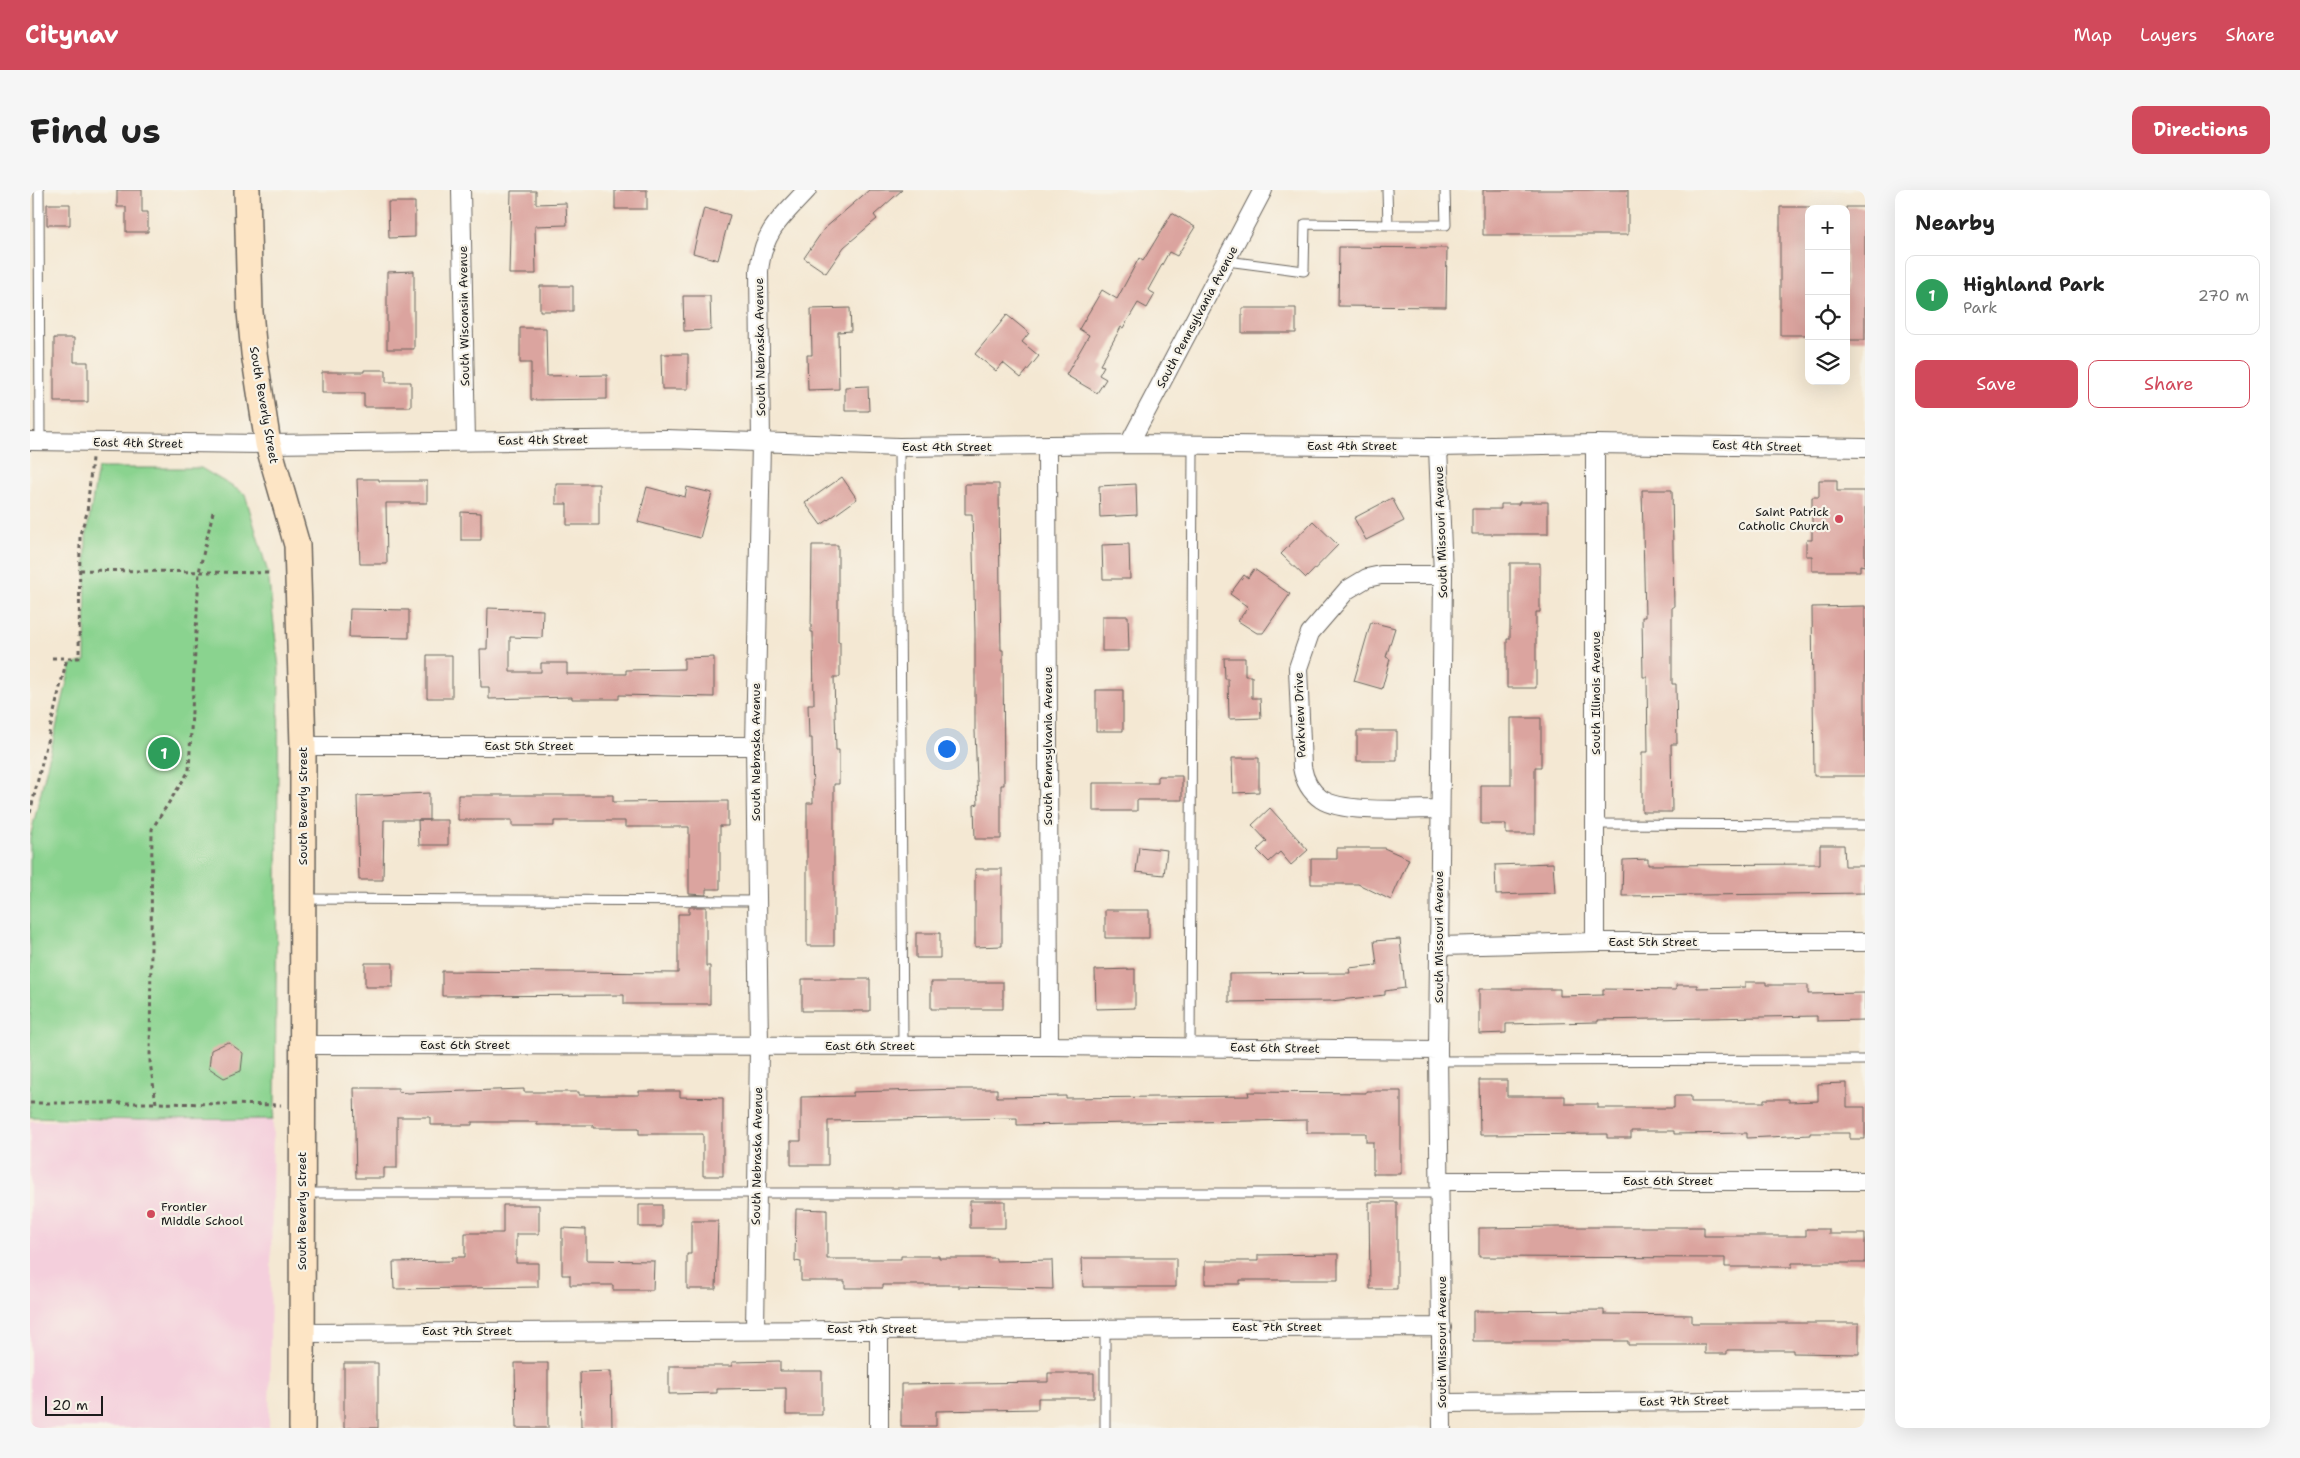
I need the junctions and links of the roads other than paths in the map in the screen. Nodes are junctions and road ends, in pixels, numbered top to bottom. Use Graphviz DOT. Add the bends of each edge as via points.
graph roads {
  1 [pos="39,190"];
  2 [pos="247,190"];
  3 [pos="461,190"];
  4 [pos="807,190"];
  5 [pos="1263,190"];
  6 [pos="1387,190"];
  7 [pos="1445,190"];
  8 [pos="1388,225"];
  9 [pos="1227,262"];
  10 [pos="466,441"];
  11 [pos="35,442"];
  12 [pos="761,442"];
  13 [pos="268,444"];
  14 [pos="1129,444"];
  15 [pos="1595,444"];
  16 [pos="1047,446"];
  17 [pos="1193,446"];
  18 [pos="899,447"];
  19 [pos="1438,447"];
  20 [pos="1865,448"];
  21 [pos="1443,575"];
  22 [pos="303,746"];
  23 [pos="755,746"];
  24 [pos="1440,809"];
  25 [pos="1596,824"];
  26 [pos="1865,825"];
  27 [pos="303,899"];
  28 [pos="757,901"];
  29 [pos="1595,942"];
  30 [pos="1865,942"];
  31 [pos="1440,946"];
  32 [pos="303,1045"];
  33 [pos="759,1046"];
  34 [pos="903,1046"];
  35 [pos="1049,1046"];
  36 [pos="1190,1047"];
  37 [pos="1438,1055"];
  38 [pos="1865,1060"];
  39 [pos="1865,1181"];
  40 [pos="1440,1187"];
  41 [pos="302,1193"];
  42 [pos="757,1193"];
  43 [pos="1442,1327"];
  44 [pos="1105,1328"];
  45 [pos="755,1329"];
  46 [pos="879,1329"];
  47 [pos="302,1333"];
  48 [pos="1865,1400"];
  49 [pos="1442,1404"];
  50 [pos="302,1428"];
  51 [pos="879,1428"];
  52 [pos="1105,1428"];
  53 [pos="1442,1428"];
  1 -- 11 [label="lane"];
  2 -- 13 [label="main road, South Beverly Street" via="250,312"];
  3 -- 10 [label="street, South Wisconsin Avenue"];
  4 -- 12 [label="street, South Nebraska Avenue" via="767,236 760,252"];
  5 -- 9 [label="street, South Pennsylvania Avenue"];
  6 -- 8 [label="lane"];
  7 -- 8 [label="lane" via="1446,225"];
  8 -- 9 [label="lane" via="1305,224 1304,271"];
  9 -- 14 [label="street, South Pennsylvania Avenue"];
  10 -- 12 [label="street, East 4th Street" via="666,439"];
  10 -- 13 [label="street, East 4th Street"];
  11 -- 13 [label="street, East 4th Street"];
  12 -- 18 [label="street, East 4th Street"];
  12 -- 23 [label="street, South Nebraska Avenue"];
  13 -- 22 [label="main road, South Beverly Street" via="296,545"];
  14 -- 16 [label="street, East 4th Street"];
  14 -- 17 [label="street, East 4th Street"];
  15 -- 19 [label="street, East 4th Street"];
  15 -- 20 [label="street, East 4th Street"];
  15 -- 25 [label="street, South Illinois Avenue"];
  16 -- 18 [label="street, East 4th Street"];
  16 -- 35 [label="street, South Pennsylvania Avenue"];
  17 -- 19 [label="street, East 4th Street"];
  17 -- 36 [label="lane"];
  18 -- 34 [label="lane"];
  19 -- 21 [label="street, South Missouri Avenue"];
  21 -- 24 [label="street, South Missouri Avenue"];
  21 -- 24 [label="street, Parkview Drive" via="1381,575 1367,578 1347,590 1310,633 1298,668 1303,772 1309,787 1321,799 1354,808"];
  22 -- 23 [label="street, East 5th Street"];
  22 -- 27 [label="main road, South Beverly Street"];
  23 -- 28 [label="street, South Nebraska Avenue"];
  24 -- 31 [label="street, South Missouri Avenue"];
  25 -- 26 [label="lane"];
  25 -- 29 [label="street, South Illinois Avenue"];
  27 -- 28 [label="lane"];
  27 -- 32 [label="main road, South Beverly Street"];
  28 -- 33 [label="street, South Nebraska Avenue"];
  29 -- 30 [label="street, East 5th Street"];
  29 -- 31 [label="street, East 5th Street"];
  31 -- 37 [label="street, South Missouri Avenue"];
  32 -- 33 [label="street, East 6th Street"];
  32 -- 41 [label="main road, South Beverly Street"];
  33 -- 34 [label="street, East 6th Street"];
  33 -- 42 [label="street, South Nebraska Avenue"];
  34 -- 35 [label="street, East 6th Street"];
  35 -- 36 [label="street, East 6th Street"];
  36 -- 37 [label="street, East 6th Street"];
  37 -- 38 [label="lane"];
  37 -- 40 [label="street, South Missouri Avenue"];
  39 -- 40 [label="street, East 6th Street"];
  40 -- 42 [label="lane"];
  40 -- 43 [label="street, South Missouri Avenue"];
  41 -- 42 [label="lane"];
  41 -- 47 [label="main road, South Beverly Street"];
  42 -- 45 [label="street, South Nebraska Avenue"];
  43 -- 44 [label="street, East 7th Street"];
  43 -- 49 [label="street, South Missouri Avenue"];
  44 -- 46 [label="street, East 7th Street"];
  44 -- 52 [label="lane"];
  45 -- 46 [label="street, East 7th Street"];
  45 -- 47 [label="street, East 7th Street"];
  46 -- 51 [label="street"];
  47 -- 50 [label="main road, South Beverly Street"];
  48 -- 49 [label="street, East 7th Street"];
  49 -- 53 [label="street, South Missouri Avenue"];
}
